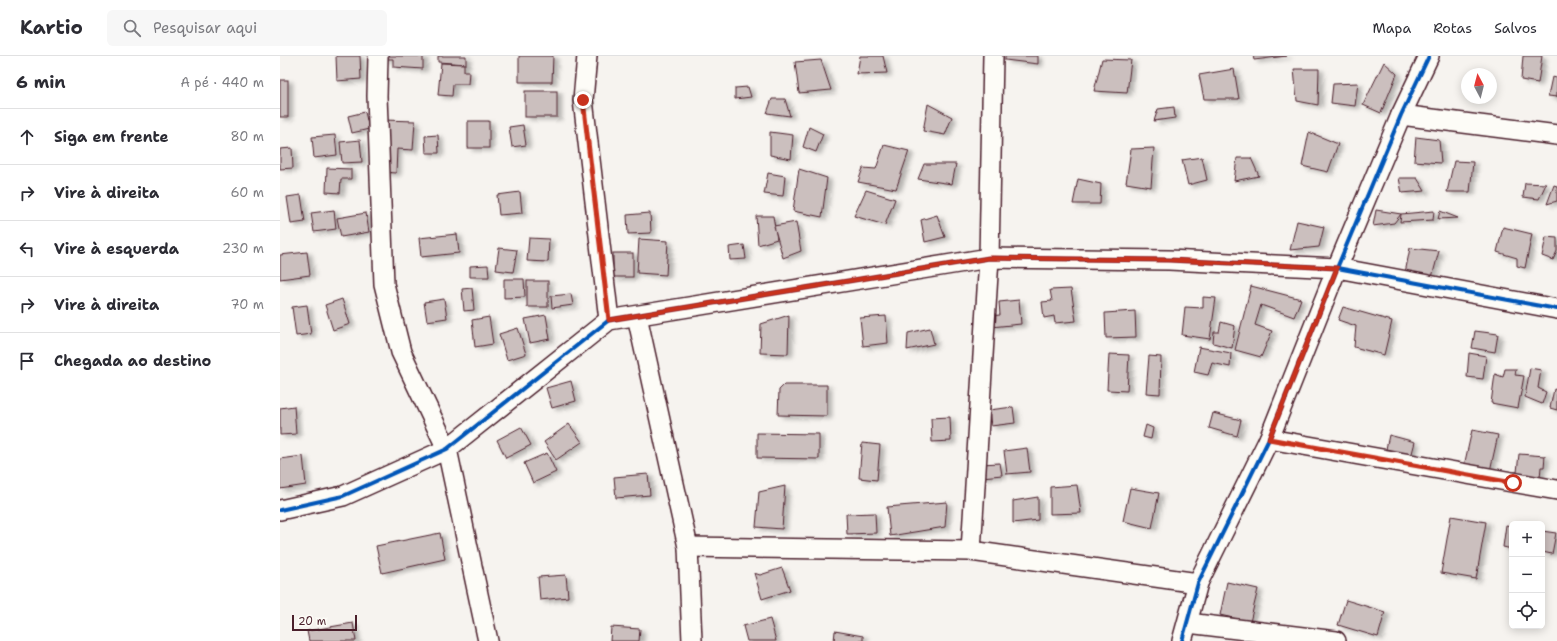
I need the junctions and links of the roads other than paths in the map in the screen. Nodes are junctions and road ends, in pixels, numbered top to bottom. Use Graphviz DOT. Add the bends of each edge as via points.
graph roads {
  1 [pos="378,56"];
  2 [pos="588,56"];
  3 [pos="994,56"];
  4 [pos="1429,56"];
  5 [pos="1401,114"];
  6 [pos="1557,135"];
  7 [pos="989,258"];
  8 [pos="1337,268"];
  9 [pos="1557,309"];
  10 [pos="637,316"];
  11 [pos="609,320"];
  12 [pos="1269,439"];
  13 [pos="447,449"];
  14 [pos="1557,490"];
  15 [pos="280,510"];
  16 [pos="688,546"];
  17 [pos="971,551"];
  18 [pos="1198,583"];
  19 [pos="1188,623"];
  20 [pos="488,641"];
  21 [pos="692,641"];
  22 [pos="1182,641"];
  23 [pos="1336,641"];
  1 -- 13 [label="street" via="377,96 384,284 401,352"];
  2 -- 11 [label="street" via="583,100"];
  3 -- 7 [label="street"];
  4 -- 5 [label="street"];
  5 -- 6 [label="street"];
  5 -- 8 [label="street"];
  7 -- 8 [label="street" via="1169,260"];
  7 -- 10 [label="street"];
  7 -- 17 [label="street"];
  8 -- 9 [label="street"];
  8 -- 12 [label="street"];
  10 -- 11 [label="street"];
  10 -- 16 [label="street"];
  11 -- 13 [label="street"];
  12 -- 14 [label="street"];
  12 -- 18 [label="street"];
  13 -- 15 [label="street" via="343,496"];
  13 -- 20 [label="street"];
  16 -- 17 [label="street"];
  16 -- 21 [label="street"];
  17 -- 18 [label="street"];
  18 -- 19 [label="street"];
  19 -- 22 [label="street"];
  19 -- 23 [label="street"];
}
